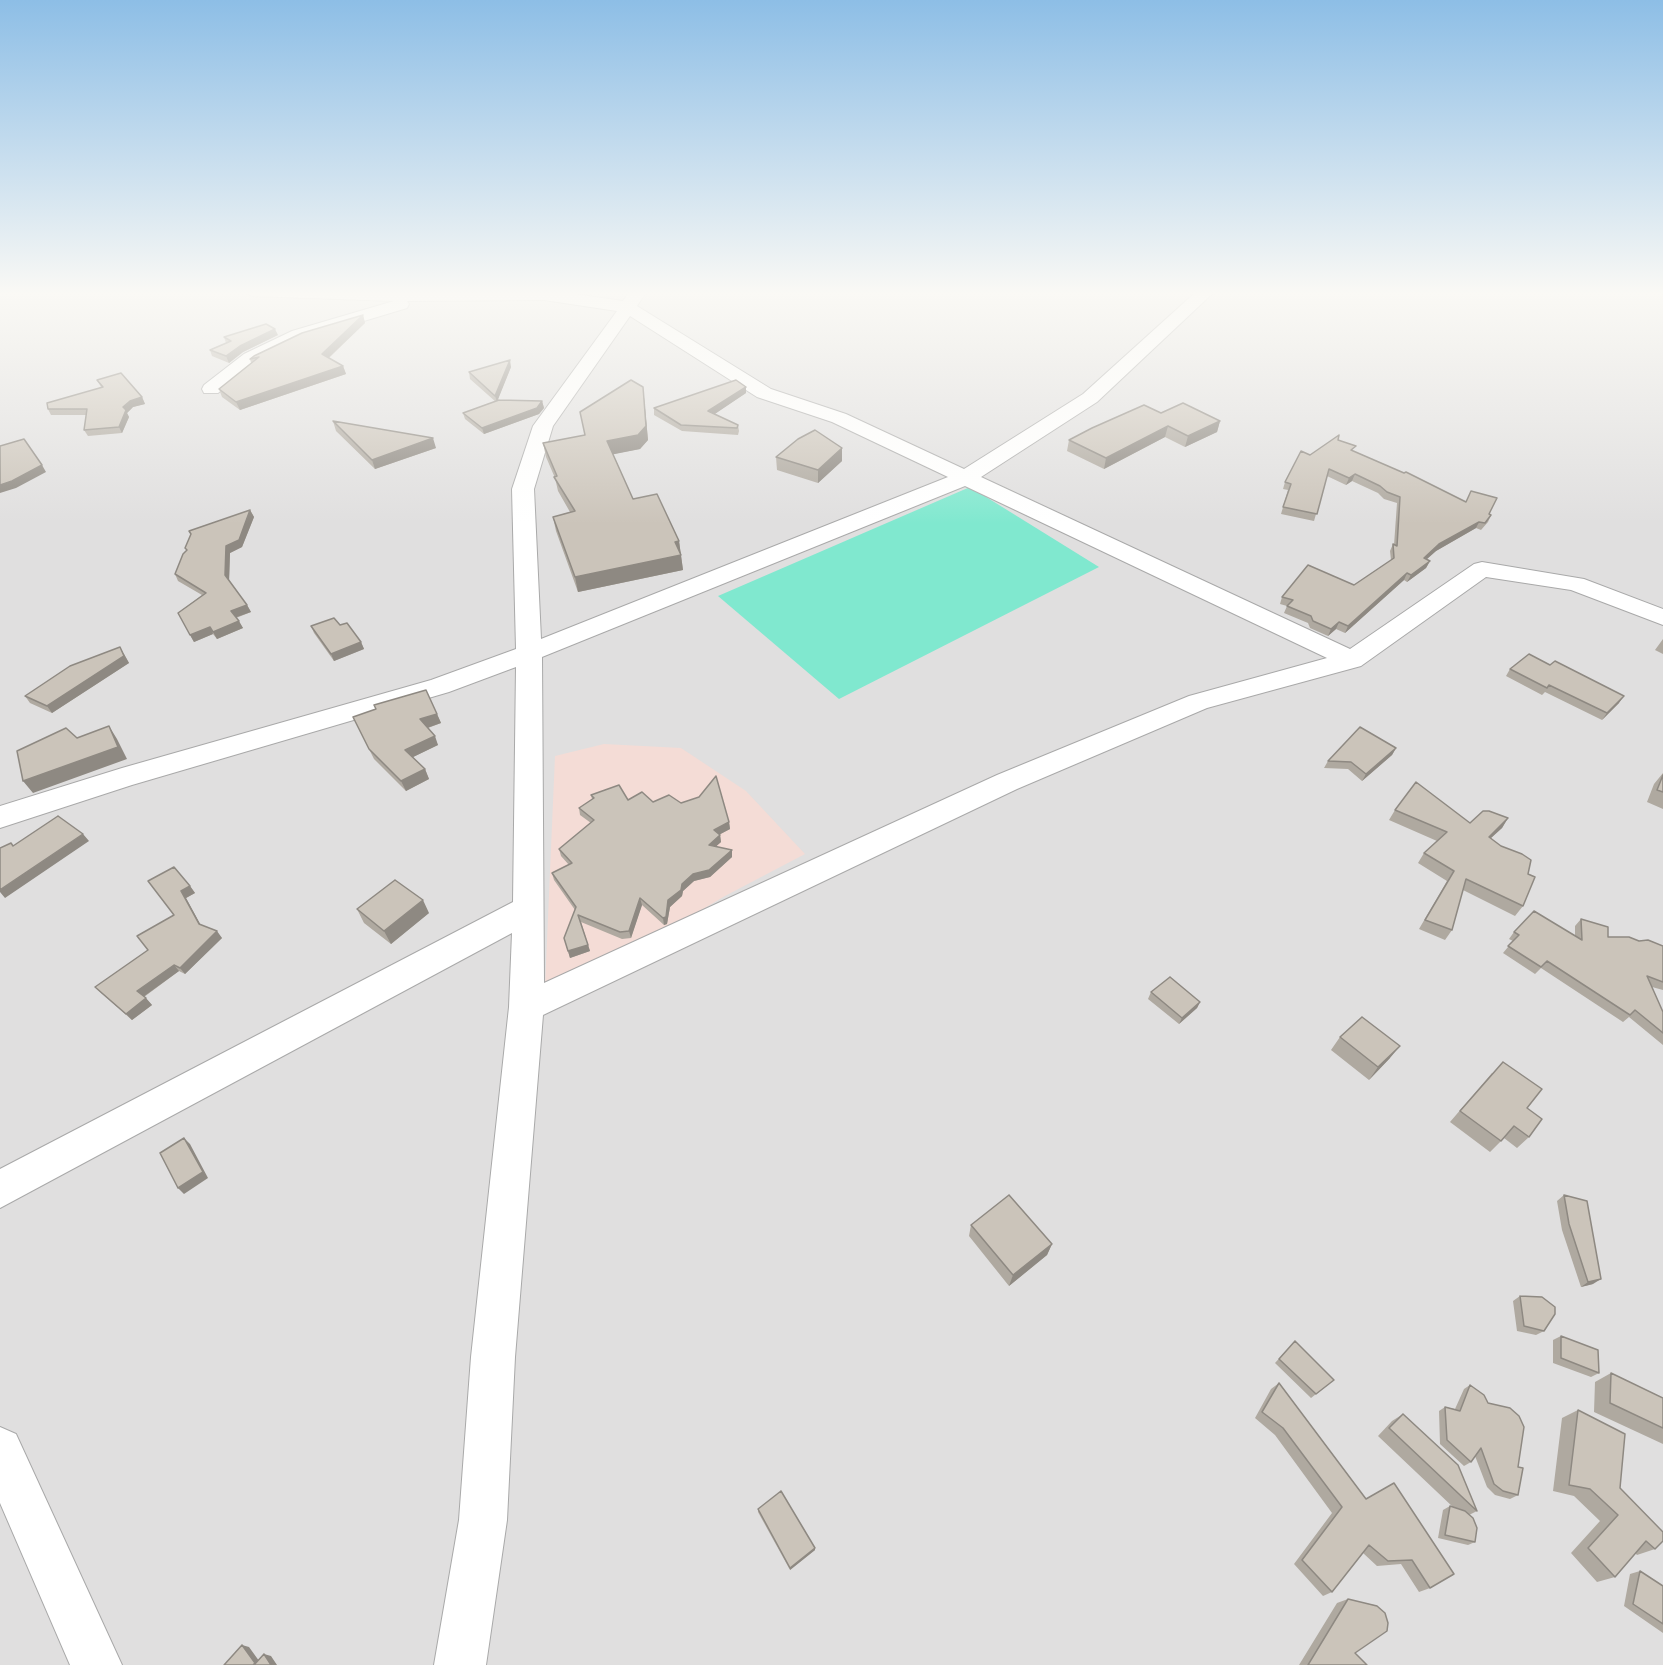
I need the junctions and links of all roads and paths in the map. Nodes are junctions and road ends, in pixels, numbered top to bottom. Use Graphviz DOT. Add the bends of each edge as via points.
graph roads {
  1 [pos="237,369"];
  2 [pos="584,369"];
  3 [pos="730,369"];
  4 [pos="1122,369"];
  5 [pos="211,389"];
  6 [pos="964,478"];
  7 [pos="1663,618"];
  8 [pos="529,653"];
  9 [pos="1352,660"];
  10 [pos="0,817"];
  11 [pos="529,909"];
  12 [pos="526,1007"];
  13 [pos="0,1189"];
  14 [pos="0,1450"];
  15 [pos="96,1665"];
  16 [pos="460,1665"];
  1 -- 5 [label="street"];
  2 -- 8 [label="street" via="543,426 523,489"];
  3 -- 6 [label="street" via="764,393 839,418"];
  4 -- 6 [label="street" via="1090,398"];
  6 -- 8 [label="street"];
  6 -- 9 [label="street"];
  7 -- 9 [label="street" via="1576,584 1482,569"];
  8 -- 10 [label="street" via="440,686"];
  8 -- 11 [label="street"];
  9 -- 12 [label="street" via="1198,702 1038,769"];
  11 -- 12 [label="street"];
  11 -- 13 [label="street"];
  12 -- 16 [label="street" via="493,1357 483,1520"];
  14 -- 15 [label="street"];
}
